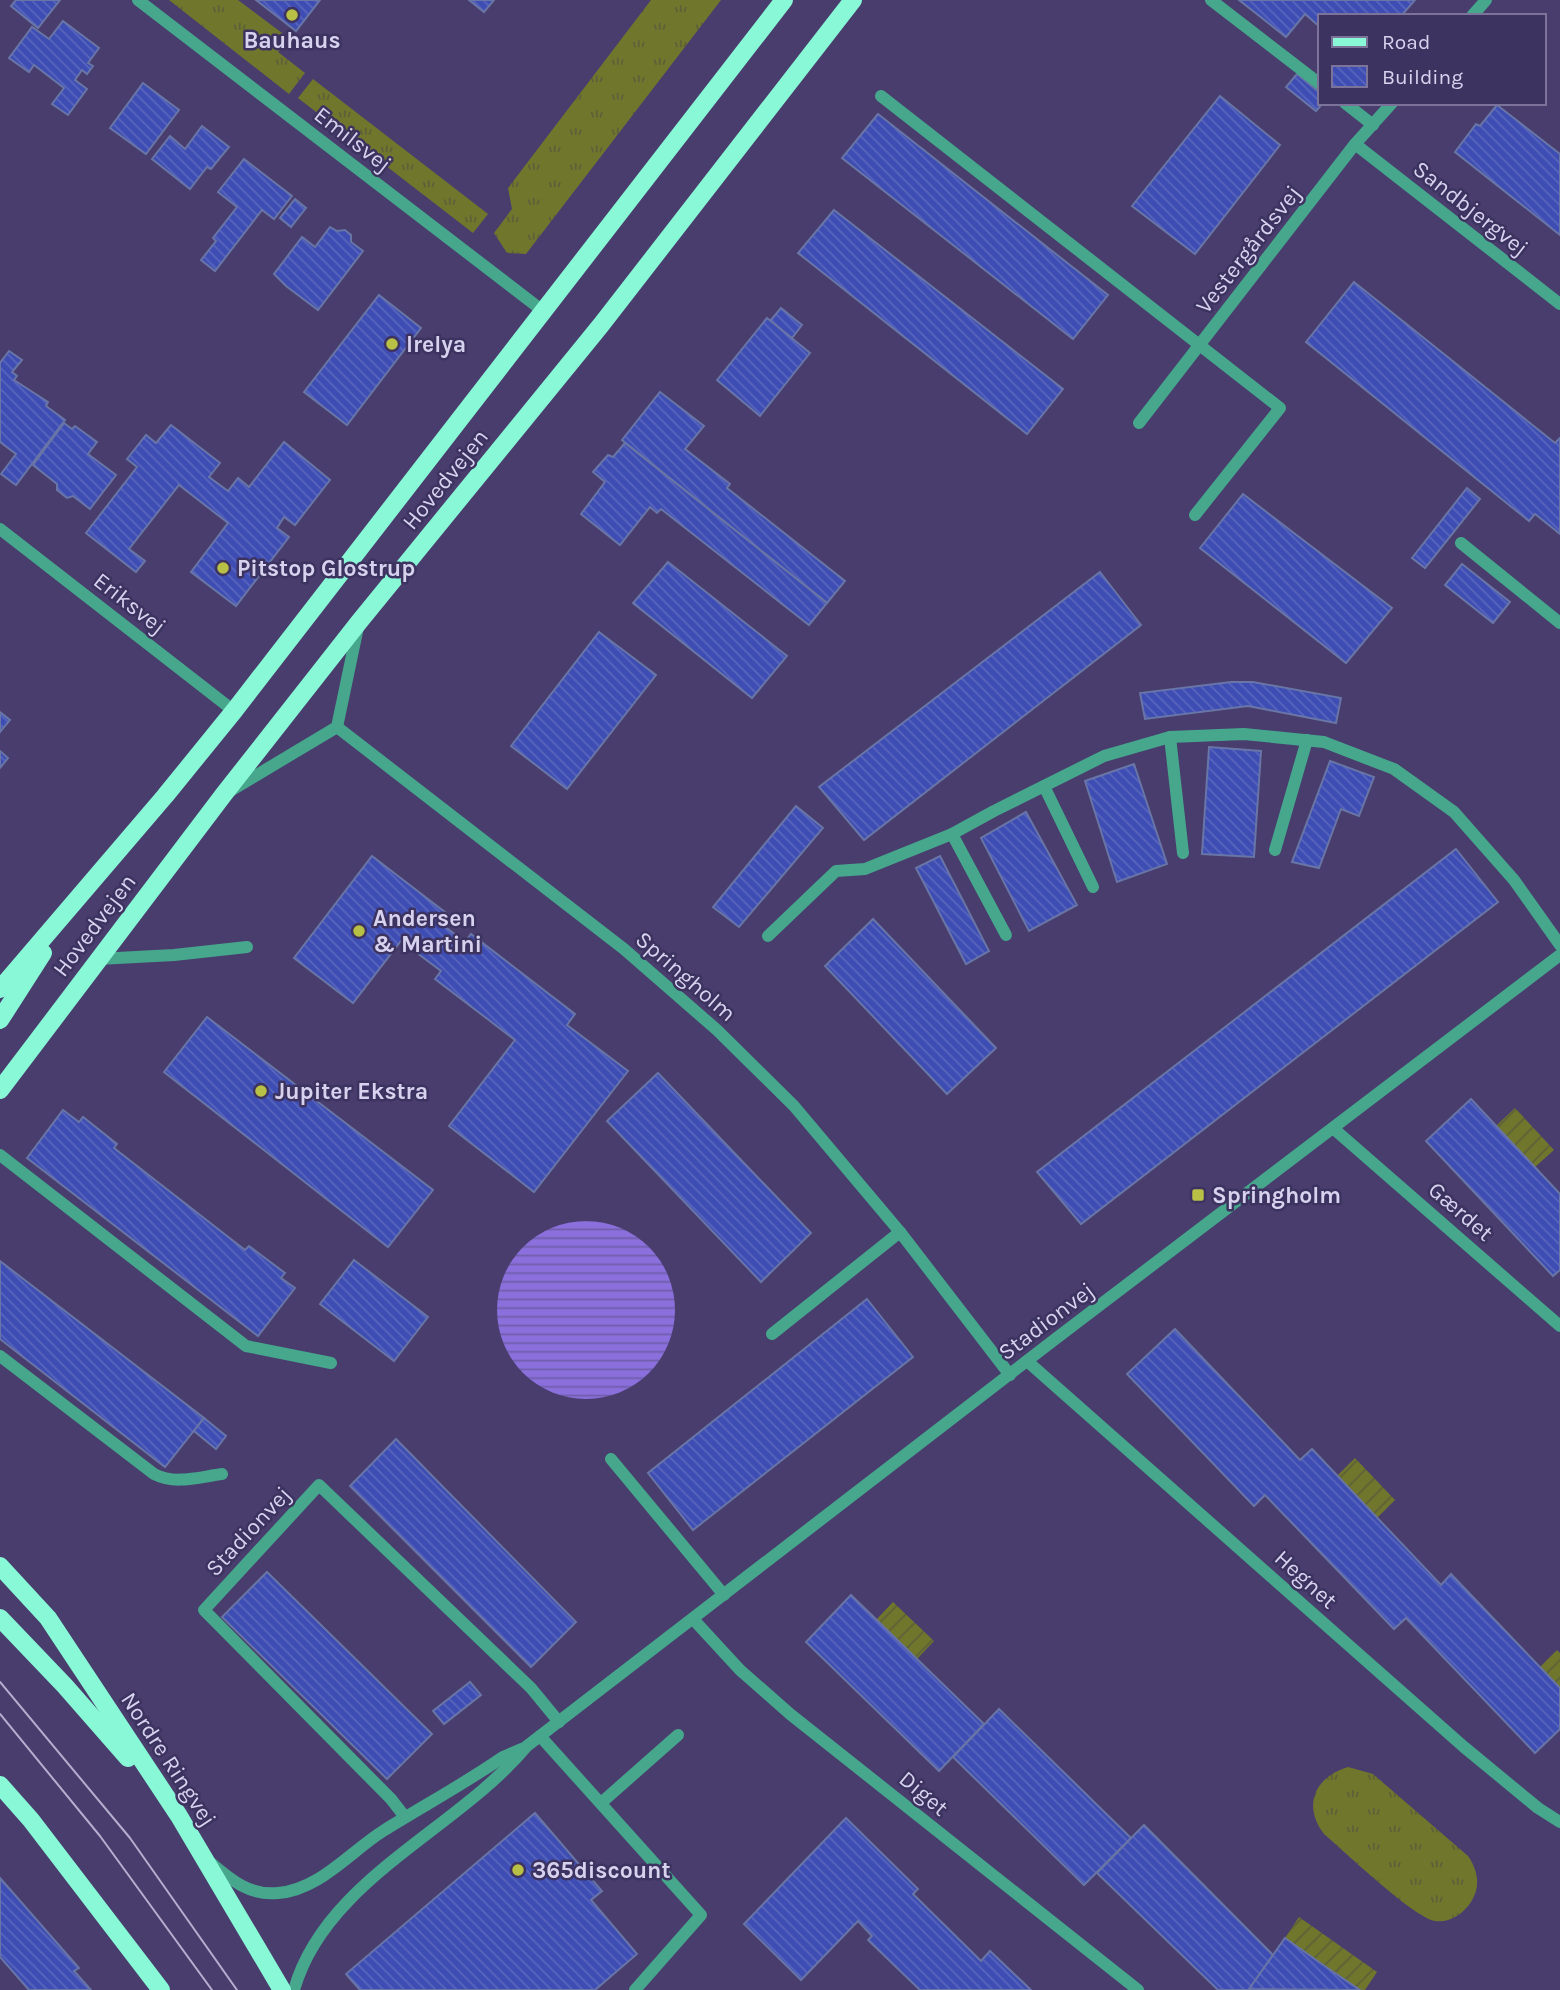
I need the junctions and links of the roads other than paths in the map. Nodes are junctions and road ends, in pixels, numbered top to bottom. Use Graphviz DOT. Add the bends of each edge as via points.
graph roads {
  1 [pos="138,0"];
  2 [pos="783,0"];
  3 [pos="853,0"];
  4 [pos="1211,0"];
  5 [pos="1486,0"];
  6 [pos="1474,14"];
  7 [pos="1318,83"];
  8 [pos="881,96"];
  9 [pos="1348,105"];
  10 [pos="1390,105"];
  11 [pos="1373,125"];
  12 [pos="1355,144"];
  13 [pos="1560,304"];
  14 [pos="543,311"];
  15 [pos="1199,346"];
  16 [pos="1139,423"];
  17 [pos="1195,515"];
  18 [pos="0,529"];
  19 [pos="1461,543"];
  20 [pos="359,622"];
  21 [pos="1560,623"];
  22 [pos="234,711"];
  23 [pos="337,727"];
  24 [pos="1170,737"];
  25 [pos="1307,740"];
  26 [pos="1045,786"];
  27 [pos="224,794"];
  28 [pos="952,834"];
  29 [pos="1275,850"];
  30 [pos="1183,853"];
  31 [pos="1093,887"];
  32 [pos="81,894"];
  33 [pos="1006,935"];
  34 [pos="768,936"];
  35 [pos="1560,945"];
  36 [pos="247,947"];
  37 [pos="1560,955"];
  38 [pos="98,959"];
  39 [pos="0,989"];
  40 [pos="0,1020"];
  41 [pos="0,1090"];
  42 [pos="1334,1129"];
  43 [pos="0,1155"];
  44 [pos="900,1231"];
  45 [pos="1560,1326"];
  46 [pos="772,1334"];
  47 [pos="0,1356"];
  48 [pos="1027,1361"];
  49 [pos="331,1363"];
  50 [pos="1010,1375"];
  51 [pos="611,1460"];
  52 [pos="222,1474"];
  53 [pos="0,1566"];
  54 [pos="724,1595"];
  55 [pos="0,1618"];
  56 [pos="693,1619"];
  57 [pos="559,1722"];
  58 [pos="678,1735"];
  59 [pos="540,1736"];
  60 [pos="527,1746"];
  61 [pos="0,1785"];
  62 [pos="601,1803"];
  63 [pos="179,1816"];
  64 [pos="405,1817"];
  65 [pos="1560,1822"];
  66 [pos="204,1857"];
  67 [pos="161,1990"];
  68 [pos="282,1990"];
  69 [pos="294,1990"];
  70 [pos="635,1990"];
  71 [pos="1138,1990"];
  1 -- 14 [label="street, Emilsvej"];
  2 -- 14 [label="main road, Hovedvejen"];
  3 -- 20 [label="main road, Hovedvejen" via="601,325"];
  4 -- 7 [label="street"];
  5 -- 6 [label="street"];
  8 -- 15 [label="street"];
  9 -- 11 [label="street"];
  10 -- 11 [label="street, Vestergårdsvej"];
  11 -- 12 [label="street, Vestergårdsvej"];
  12 -- 13 [label="street, Sandbjergvej"];
  12 -- 15 [label="street, Vestergårdsvej"];
  14 -- 22 [label="main road, Hovedvejen"];
  15 -- 16 [label="street, Vestergårdsvej"];
  15 -- 17 [label="street" via="1280,408"];
  18 -- 22 [label="street, Eriksvej"];
  19 -- 21 [label="street"];
  20 -- 23 [label="street"];
  20 -- 27 [label="main road, Hovedvejen"];
  22 -- 32 [label="main road, Hovedvejen"];
  23 -- 27 [label="street"];
  23 -- 44 [label="street, Springholm" via="624,949 717,1030 794,1106"];
  24 -- 25 [label="street" via="1244,734"];
  24 -- 26 [label="street" via="1104,756"];
  24 -- 30 [label="street"];
  25 -- 29 [label="street"];
  25 -- 35 [label="street" via="1394,769 1454,812 1514,880"];
  26 -- 28 [label="street"];
  26 -- 31 [label="street"];
  27 -- 38 [label="main road, Hovedvejen"];
  28 -- 33 [label="street"];
  28 -- 34 [label="street" via="865,869 836,871"];
  32 -- 39 [label="main road, Hovedvejen"];
  32 -- 40 [label="main road"];
  36 -- 38 [label="street"];
  37 -- 42 [label="street, Stadionvej"];
  38 -- 41 [label="main road, Hovedvejen"];
  42 -- 45 [label="street, Gærdet"];
  42 -- 48 [label="street, Stadionvej"];
  43 -- 49 [label="street" via="246,1346"];
  44 -- 46 [label="street"];
  44 -- 50 [label="street, Springholm"];
  47 -- 52 [label="street" via="164,1480"];
  48 -- 50 [label="street, Stadionvej"];
  48 -- 65 [label="street, Hegnet" via="1464,1746"];
  50 -- 54 [label="street, Stadionvej"];
  51 -- 54 [label="street"];
  53 -- 63 [label="main road, Nordre Ringvej" via="48,1618"];
  54 -- 56 [label="street, Stadionvej"];
  55 -- 63 [label="main road"];
  56 -- 57 [label="street, Stadionvej"];
  56 -- 71 [label="street, Diget" via="740,1670 790,1714"];
  57 -- 59 [label="street, Stadionvej"];
  57 -- 64 [label="street, Stadionvej" via="530,1688 319,1485 204,1610"];
  58 -- 62 [label="street"];
  59 -- 60 [label="street, Stadionvej"];
  59 -- 62 [label="street"];
  60 -- 64 [label="street, Stadionvej"];
  60 -- 69 [label="street, Stadionvej" via="479,1795 365,1885 335,1915 308,1952"];
  61 -- 67 [label="main road"];
  62 -- 70 [label="street" via="701,1915"];
  63 -- 66 [label="main road, Nordre Ringvej"];
  64 -- 66 [label="street, Stadionvej" via="313,1881 291,1891 252,1891"];
  66 -- 68 [label="main road, Nordre Ringvej"];
}
